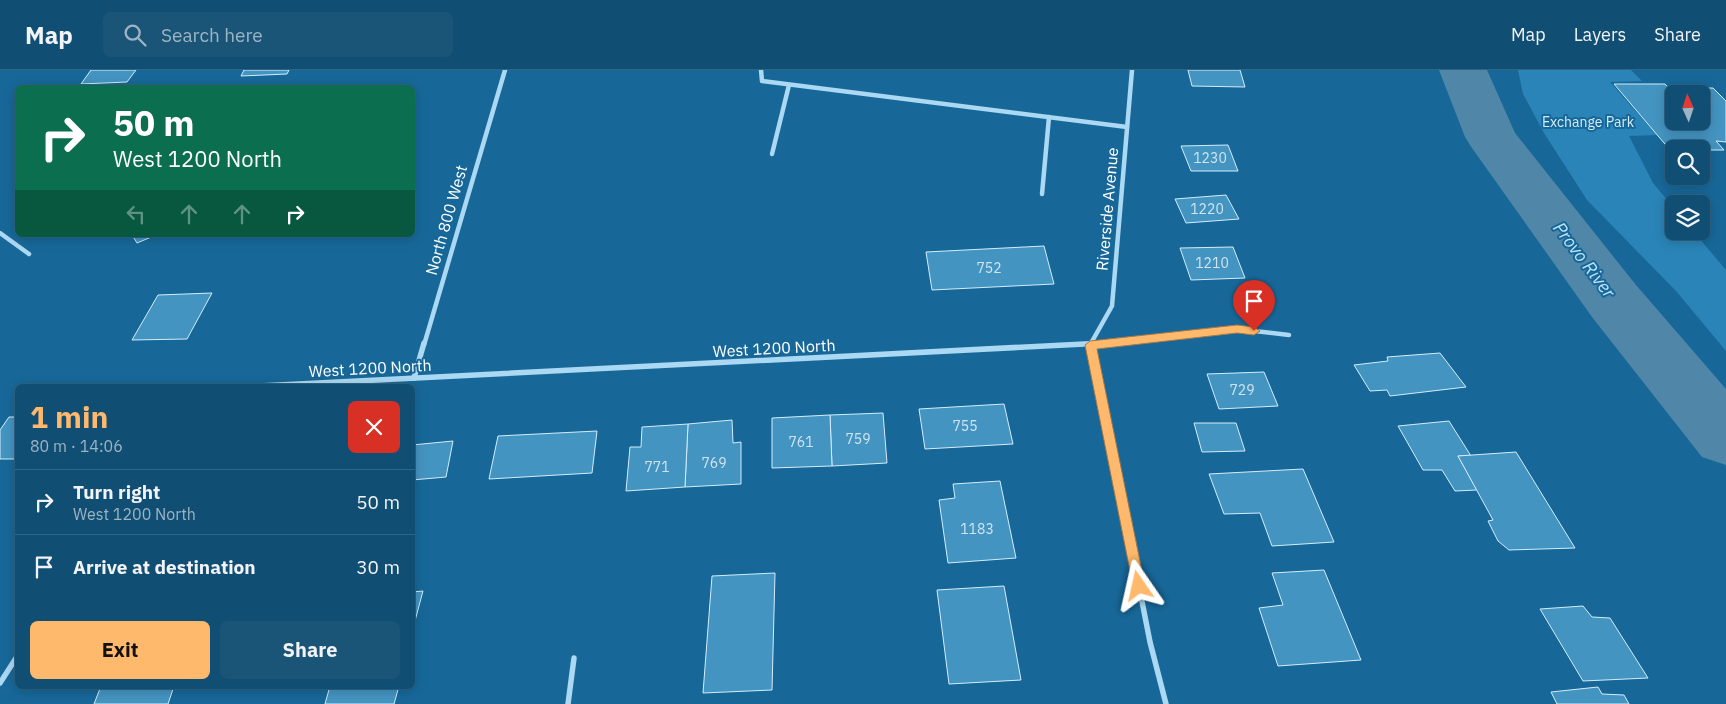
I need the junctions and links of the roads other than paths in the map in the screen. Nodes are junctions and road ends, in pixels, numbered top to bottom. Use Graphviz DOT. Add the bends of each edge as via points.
graph roads {
  1 [pos="505,70"];
  2 [pos="761,70"];
  3 [pos="1132,70"];
  4 [pos="789,85"];
  5 [pos="1049,117"];
  6 [pos="1127,127"];
  7 [pos="772,154"];
  8 [pos="1042,194"];
  9 [pos="0,233"];
  10 [pos="28,254"];
  11 [pos="1289,335"];
  12 [pos="1090,345"];
  13 [pos="414,378"];
  14 [pos="298,384"];
  15 [pos="574,658"];
  16 [pos="15,659"];
  17 [pos="0,683"];
  18 [pos="568,704"];
  19 [pos="1166,704"];
  1 -- 13 [label="street, North 800 West"];
  2 -- 4 [label="street" via="762,81"];
  3 -- 6 [label="street, Riverside Avenue"];
  4 -- 5 [label="street"];
  4 -- 7 [label="street"];
  5 -- 6 [label="street"];
  5 -- 8 [label="street"];
  6 -- 12 [label="street, Riverside Avenue" via="1112,306"];
  9 -- 10 [label="street"];
  11 -- 12 [label="street, West 1200 North" via="1237,329"];
  12 -- 13 [label="street, West 1200 North"];
  12 -- 19 [label="street" via="1150,642"];
  13 -- 14 [label="street, West 1200 North"];
  15 -- 18 [label="street"];
  16 -- 17 [label="street"];
}
